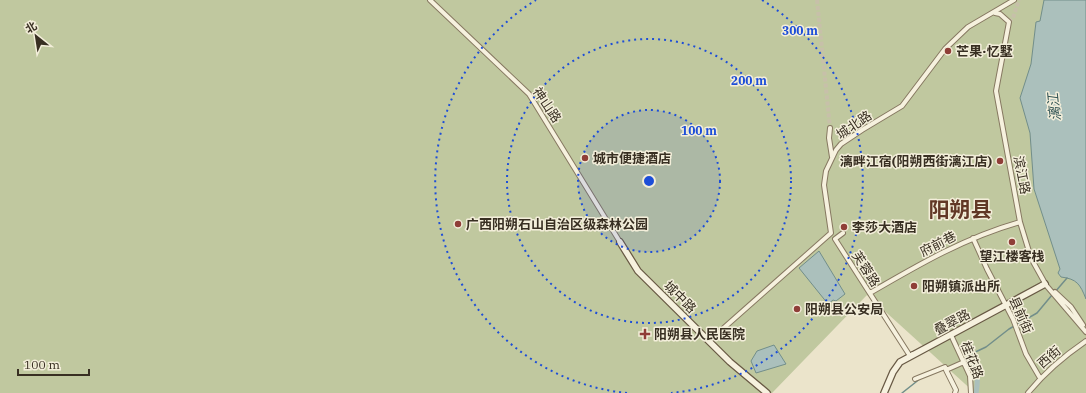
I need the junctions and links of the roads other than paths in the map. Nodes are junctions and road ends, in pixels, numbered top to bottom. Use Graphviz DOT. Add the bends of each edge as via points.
graph roads {
  1 [pos="430,0"];
  2 [pos="1014,0"];
  3 [pos="995,13"];
  4 [pos="830,128"];
  5 [pos="832,156"];
  6 [pos="1020,222"];
  7 [pos="831,233"];
  8 [pos="843,234"];
  9 [pos="973,238"];
  10 [pos="835,239"];
  11 [pos="620,242"];
  12 [pos="1045,284"];
  13 [pos="870,293"];
  14 [pos="1006,305"];
  15 [pos="1086,331"];
  16 [pos="951,335"];
  17 [pos="709,341"];
  18 [pos="1086,341"];
  19 [pos="910,356"];
  20 [pos="963,361"];
  21 [pos="946,370"];
  22 [pos="915,378"];
  23 [pos="1040,378"];
  24 [pos="767,393"];
  25 [pos="884,393"];
  26 [pos="955,393"];
  27 [pos="971,393"];
  28 [pos="1028,393"];
  1 -- 11 [label="street, 神山路" via="529,94"];
  2 -- 3 [label="street, 城北路"];
  3 -- 5 [label="street, 城北路" via="968,27 945,49 902,106 841,144"];
  3 -- 6 [label="street, 滨江路" via="1009,22 996,91"];
  4 -- 5 [label="street"];
  5 -- 7 [label="street, 城北路" via="824,186"];
  6 -- 9 [label="street, 府前巷"];
  6 -- 12 [label="street, 滨江路" via="1031,258"];
  7 -- 10 [label="street, 芙蓉路"];
  7 -- 17 [label="street"];
  8 -- 10 [label="street"];
  9 -- 13 [label="street, 府前巷"];
  9 -- 14 [label="street, 县前街"];
  10 -- 13 [label="street, 芙蓉路"];
  10 -- 19 [label="street"];
  11 -- 17 [label="street, 城中路" via="638,271"];
  12 -- 14 [label="street, 叠翠路"];
  12 -- 15 [label="street"];
  12 -- 15 [label="street, 滨江路" via="1071,307"];
  12 -- 19 [label="street"];
  13 -- 19 [label="street, 芙蓉路"];
  14 -- 16 [label="street, 叠翠路"];
  14 -- 23 [label="street, 县前街" via="1026,354"];
  16 -- 19 [label="street, 叠翠路"];
  16 -- 20 [label="street, 桂花路"];
  17 -- 24 [label="street, 城中路"];
  18 -- 23 [label="street, 西街" via="1065,355"];
  19 -- 25 [label="street, 叠翠路" via="900,362"];
  20 -- 21 [label="street"];
  20 -- 27 [label="street, 桂花路" via="970,376"];
  21 -- 22 [label="street" via="945,367 940,368"];
  21 -- 26 [label="street" via="956,390"];
  23 -- 28 [label="street, 西街"];
}
